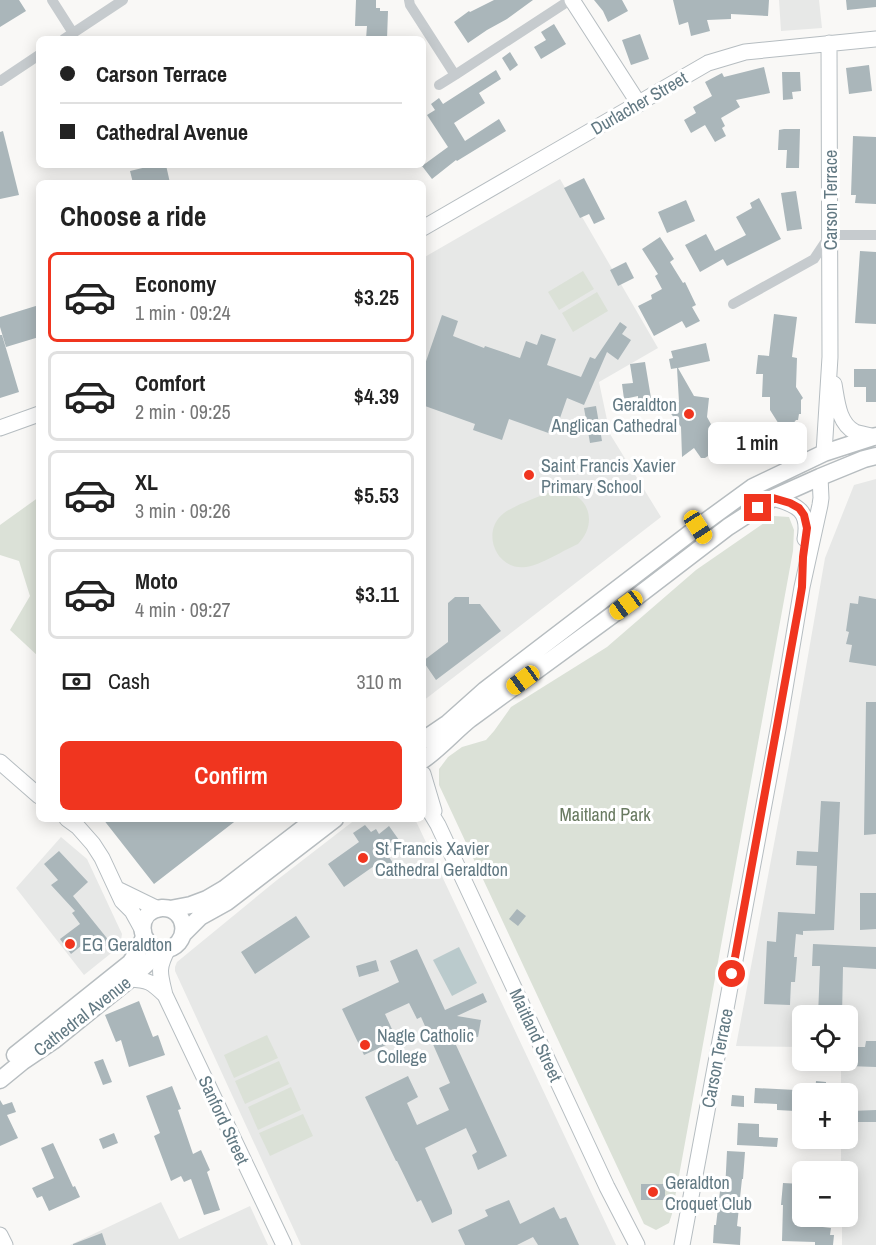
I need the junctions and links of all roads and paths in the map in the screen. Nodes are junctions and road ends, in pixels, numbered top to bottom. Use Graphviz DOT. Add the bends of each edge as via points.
graph roads {
  1 [pos="52,0"];
  2 [pos="123,0"];
  3 [pos="409,0"];
  4 [pos="571,0"];
  5 [pos="68,36"];
  6 [pos="876,39"];
  7 [pos="829,43"];
  8 [pos="36,57"];
  9 [pos="455,75"];
  10 [pos="0,81"];
  11 [pos="439,85"];
  12 [pos="639,104"];
  13 [pos="426,226"];
  14 [pos="830,235"];
  15 [pos="876,235"];
  16 [pos="734,304"];
  17 [pos="830,357"];
  18 [pos="36,415"];
  19 [pos="0,428"];
  20 [pos="875,436"];
  21 [pos="824,453"];
  22 [pos="876,456"];
  23 [pos="820,477"];
  24 [pos="753,488"];
  25 [pos="773,498"];
  26 [pos="698,527"];
  27 [pos="708,542"];
  28 [pos="802,587"];
  29 [pos="426,738"];
  30 [pos="426,758"];
  31 [pos="0,762"];
  32 [pos="426,784"];
  33 [pos="36,793"];
  34 [pos="426,805"];
  35 [pos="71,822"];
  36 [pos="311,822"];
  37 [pos="331,822"];
  38 [pos="438,825"];
  39 [pos="117,889"];
  40 [pos="164,909"];
  41 [pos="184,933"];
  42 [pos="143,934"];
  43 [pos="165,950"];
  44 [pos="130,979"];
  45 [pos="165,995"];
  46 [pos="0,1066"];
  47 [pos="0,1080"];
  48 [pos="0,1235"];
  49 [pos="5,1245"];
  50 [pos="284,1245"];
  51 [pos="637,1245"];
  52 [pos="682,1245"];
  1 -- 5 [label="street"];
  2 -- 5 [label="street"];
  3 -- 9 [label="street"];
  4 -- 9 [label="street"];
  4 -- 12 [label="main road"];
  6 -- 7 [label="main road, Durlacher Street"];
  7 -- 12 [label="main road, Durlacher Street" via="746,52 708,63"];
  7 -- 14 [label="main road, Carson Terrace"];
  8 -- 10 [label="street"];
  9 -- 11 [label="street"];
  12 -- 13 [label="main road, Durlacher Street"];
  14 -- 15 [label="street"];
  14 -- 16 [label="street" via="814,259"];
  14 -- 17 [label="main road, Carson Terrace"];
  17 -- 20 [label="main road, Carson Terrace" via="840,416 856,432"];
  17 -- 21 [label="main road, Carson Terrace"];
  18 -- 19 [label="main road"];
  20 -- 21 [label="main road"];
  21 -- 24 [label="main road"];
  22 -- 23 [label="main road"];
  23 -- 24 [label="main road" via="792,474"];
  23 -- 25 [label="main road"];
  23 -- 28 [label="main road, Carson Terrace" via="821,498"];
  24 -- 26 [label="main road"];
  25 -- 27 [label="main road"];
  25 -- 28 [label="main road, Carson Terrace" via="790,503 804,515 807,528"];
  26 -- 27 [label="main road"];
  26 -- 29 [label="main road"];
  27 -- 30 [label="main road" via="470,720"];
  28 -- 52 [label="main road, Carson Terrace"];
  31 -- 33 [label="main road"];
  32 -- 38 [label="main road, Maitland Street"];
  34 -- 38 [label="main road, Maitland Street"];
  35 -- 39 [label="main road" via="93,844"];
  36 -- 40 [label="main road" via="216,894 191,905"];
  37 -- 41 [label="main road" via="227,902 200,917"];
  38 -- 51 [label="main road, Maitland Street"];
  39 -- 40 [label="main road"];
  39 -- 42 [label="main road"];
  40 -- 41 [label="main road" via="175,912 183,921"];
  40 -- 42 [label="main road" via="148,915"];
  41 -- 43 [label="main road" via="178,944"];
  42 -- 43 [label="main road" via="151,946"];
  42 -- 46 [label="main road, Cathedral Avenue" via="130,963"];
  43 -- 44 [label="main road, Cathedral Avenue"];
  43 -- 45 [label="main road, Sanford Street" via="160,974"];
  44 -- 45 [label="main road" via="146,980"];
  44 -- 47 [label="main road, Cathedral Avenue"];
  45 -- 50 [label="main road, Sanford Street"];
  48 -- 49 [label="main road"];
}
